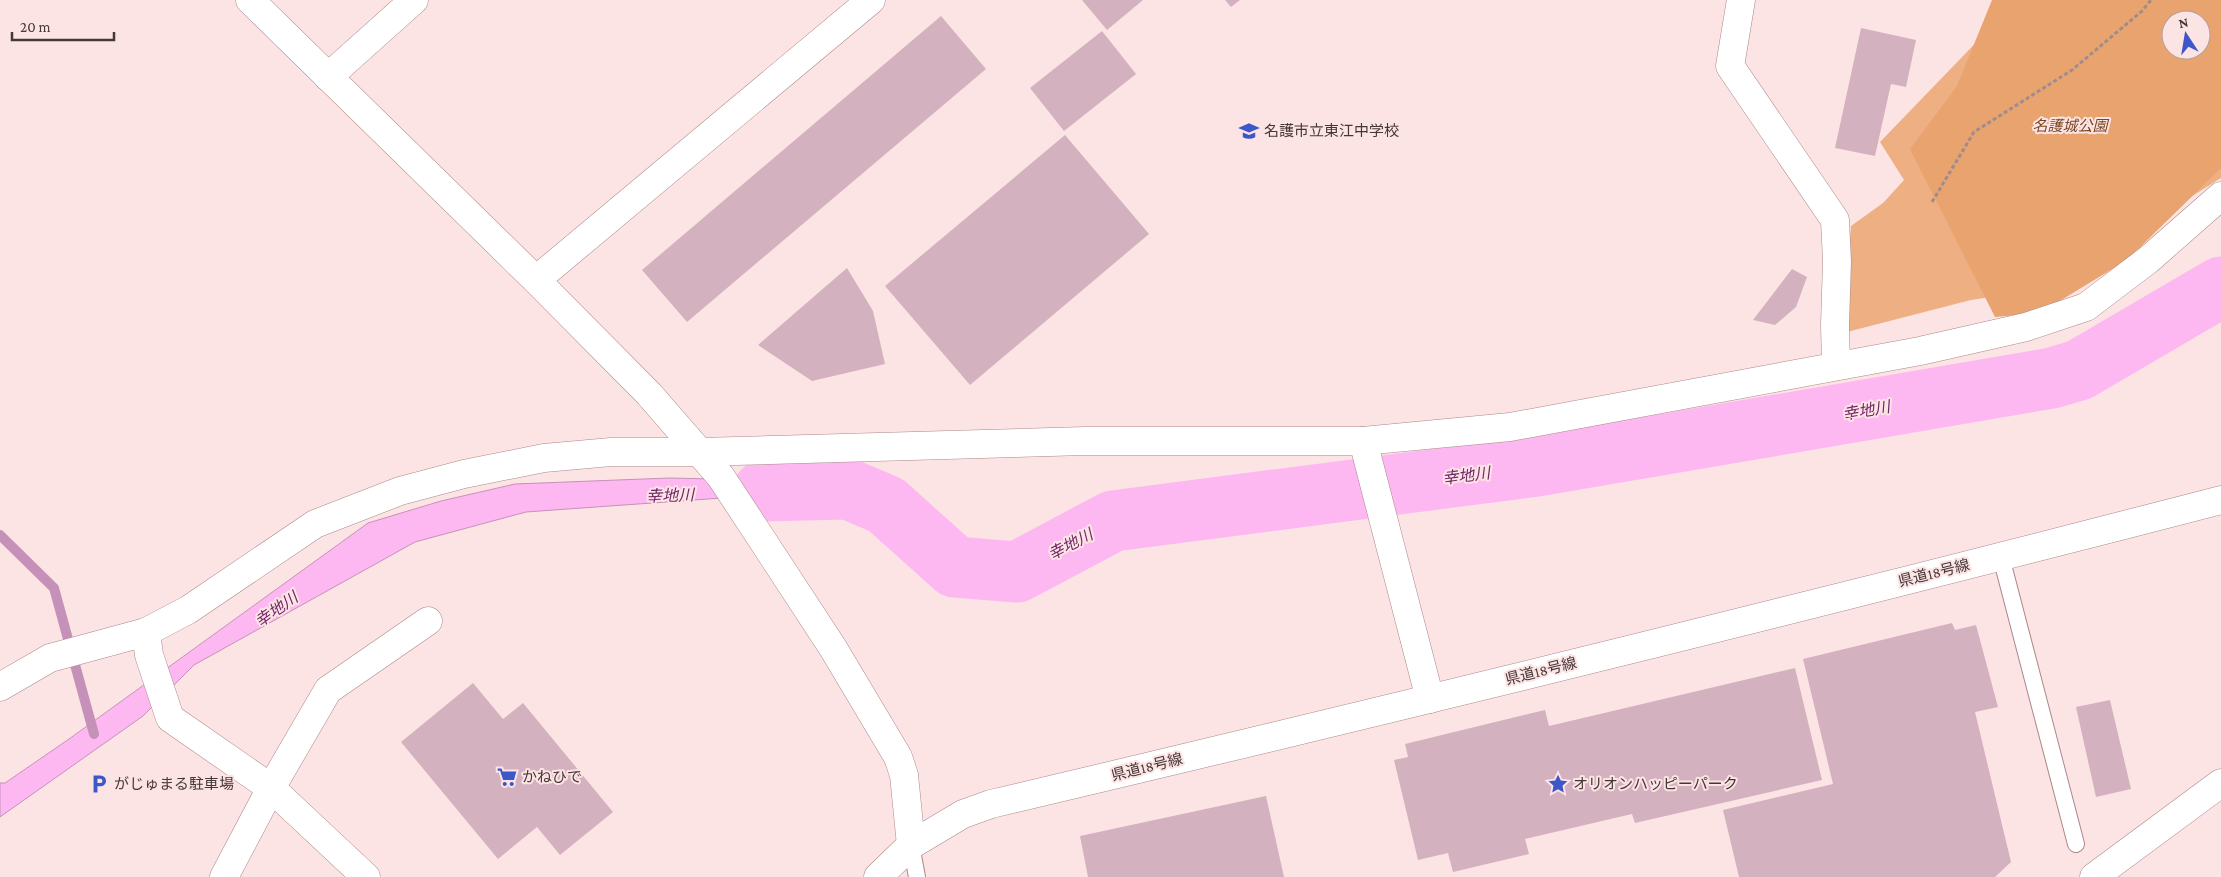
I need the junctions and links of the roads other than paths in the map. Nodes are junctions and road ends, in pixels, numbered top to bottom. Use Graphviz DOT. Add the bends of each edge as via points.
graph roads {
  1 [pos="250,0"];
  2 [pos="414,0"];
  3 [pos="871,0"];
  4 [pos="1742,0"];
  5 [pos="328,77"];
  6 [pos="2221,196"];
  7 [pos="536,280"];
  8 [pos="1836,366"];
  9 [pos="699,452"];
  10 [pos="1367,452"];
  11 [pos="2221,500"];
  12 [pos="2002,556"];
  13 [pos="428,621"];
  14 [pos="148,643"];
  15 [pos="0,687"];
  16 [pos="1430,699"];
  17 [pos="2221,783"];
  18 [pos="271,788"];
  19 [pos="2076,844"];
  20 [pos="911,845"];
  21 [pos="224,877"];
  22 [pos="366,877"];
  23 [pos="878,877"];
  24 [pos="917,877"];
  25 [pos="2094,877"];
  1 -- 5 [label="street"];
  2 -- 5 [label="street"];
  3 -- 7 [label="street"];
  4 -- 8 [label="street" via="1730,66 1835,220"];
  5 -- 7 [label="street"];
  6 -- 8 [label="street" via="2148,260 2086,307 2026,327"];
  7 -- 9 [label="street" via="649,394"];
  8 -- 10 [label="street"];
  9 -- 10 [label="street" via="1084,440"];
  9 -- 14 [label="street" via="610,452 544,458 400,491 315,524 188,610"];
  9 -- 20 [label="street" via="721,477 833,648 898,757 904,775"];
  10 -- 16 [label="street"];
  11 -- 12 [label="street, 県道18号線"];
  12 -- 16 [label="street, 県道18号線"];
  12 -- 19 [label="lane"];
  13 -- 18 [label="street" via="328,690"];
  14 -- 15 [label="street" via="50,658"];
  14 -- 18 [label="street" via="170,718"];
  16 -- 20 [label="street, 県道18号線" via="991,804 963,814"];
  17 -- 25 [label="street"];
  18 -- 21 [label="street"];
  18 -- 22 [label="street"];
  20 -- 23 [label="street, 県道18号線"];
  20 -- 24 [label="lane"];
}
